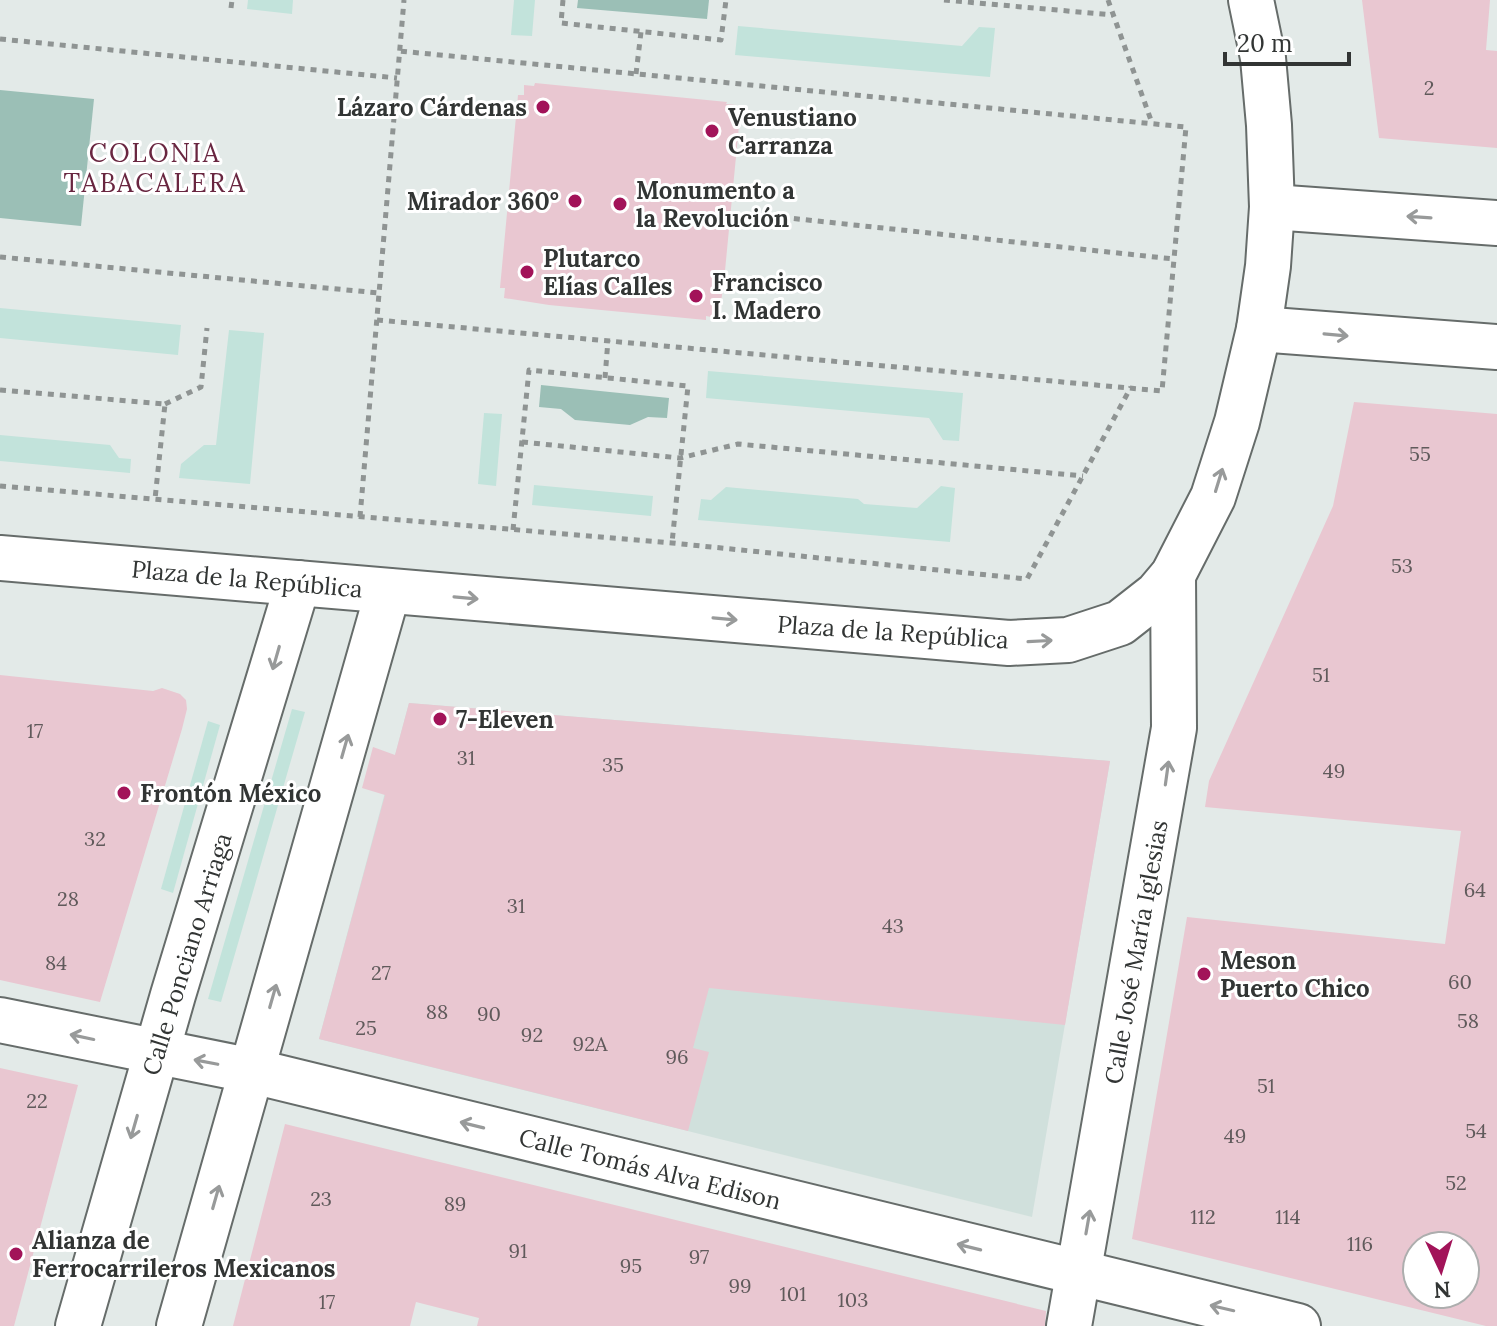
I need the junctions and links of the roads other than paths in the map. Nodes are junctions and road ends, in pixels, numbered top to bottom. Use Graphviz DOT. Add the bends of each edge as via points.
graph roads {
  1 [pos="1251,0"];
  2 [pos="1272,207"];
  3 [pos="1497,223"];
  4 [pos="1259,329"];
  5 [pos="1497,347"];
  6 [pos="0,558"];
  7 [pos="51,563"];
  8 [pos="1173,575"];
  9 [pos="0,577"];
  10 [pos="298,583"];
  11 [pos="388,591"];
  12 [pos="0,1020"];
  13 [pos="158,1053"];
  14 [pos="253,1071"];
  15 [pos="1079,1274"];
  16 [pos="78,1326"];
  17 [pos="179,1326"];
  18 [pos="1069,1326"];
  19 [pos="1298,1326"];
  1 -- 2 [label="street, Plaza de la República" via="1263,58"];
  3 -- 2 [label="street, one-way"];
  2 -- 4 [label="street, Plaza de la República"];
  4 -- 5 [label="street, one-way"];
  8 -- 4 [label="street, Plaza de la República, one-way" via="1213,497"];
  6 -- 7 [label="street, Plaza de la República"];
  7 -- 9 [label="street"];
  7 -- 10 [label="street, Plaza de la República"];
  11 -- 8 [label="street, Plaza de la República, one-way" via="1009,643 1068,640 1120,623"];
  15 -- 8 [label="street, Calle José María Iglesias, one-way" via="1174,728"];
  10 -- 11 [label="street, Plaza de la República"];
  10 -- 13 [label="street, Calle Ponciano Arriaga, one-way"];
  14 -- 11 [label="street, one-way"];
  13 -- 12 [label="street, Calle Tomás Alva Edison, one-way"];
  14 -- 13 [label="street, Calle Tomás Alva Edison, one-way"];
  13 -- 16 [label="street, Calle Ponciano Arriaga, one-way"];
  15 -- 14 [label="street, Calle Tomás Alva Edison, one-way"];
  17 -- 14 [label="street, one-way"];
  15 -- 18 [label="street, Calle José María Iglesias"];
  19 -- 15 [label="street, Calle Tomás Alva Edison, one-way"];
}
